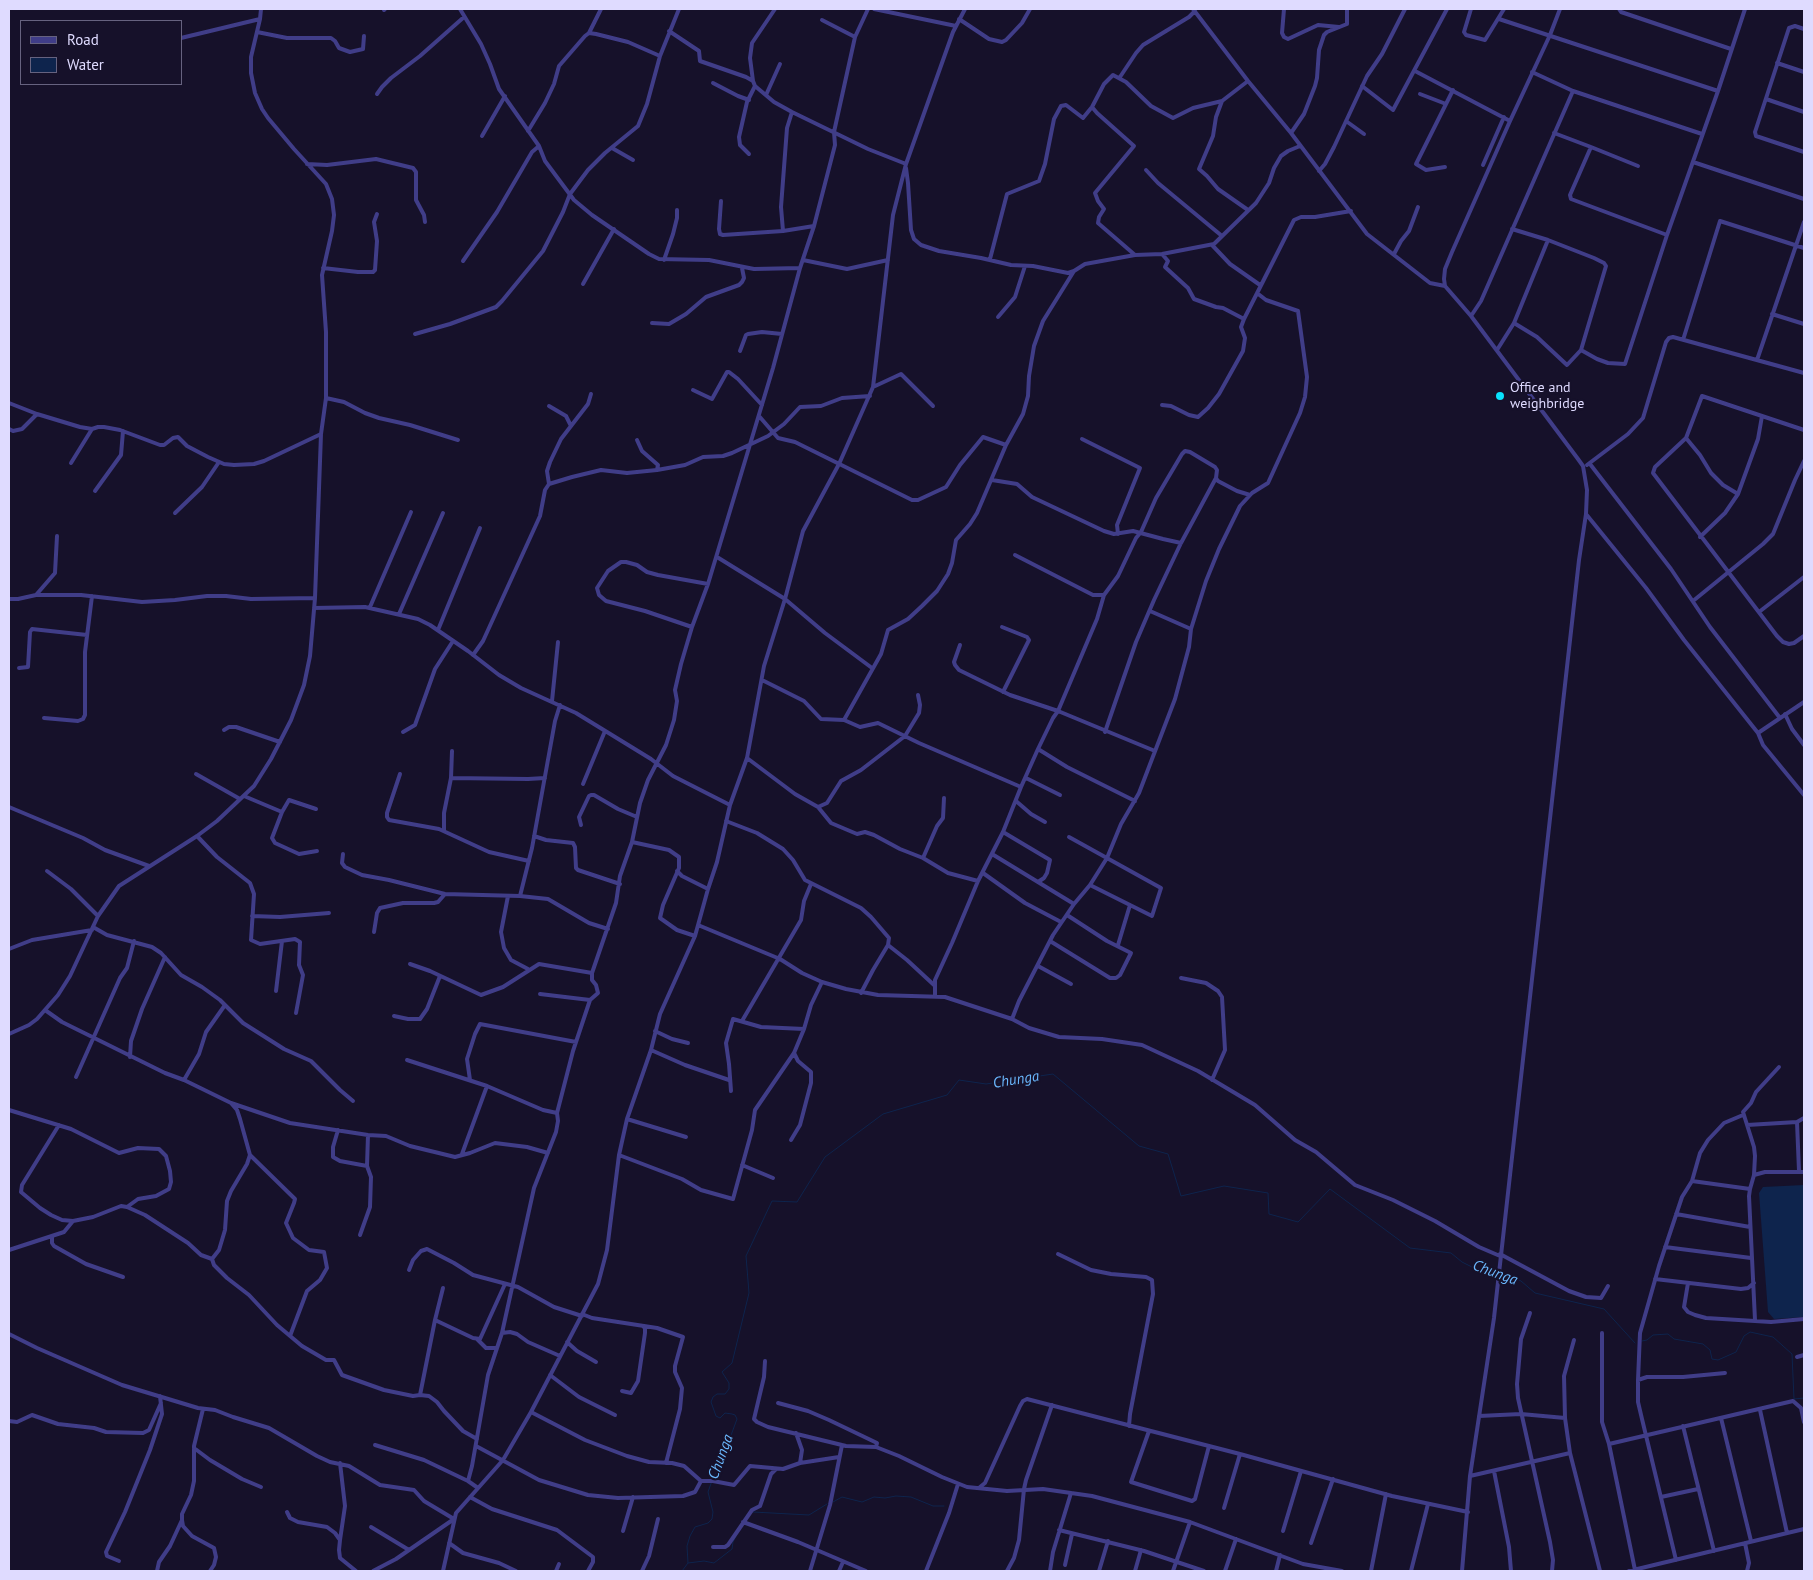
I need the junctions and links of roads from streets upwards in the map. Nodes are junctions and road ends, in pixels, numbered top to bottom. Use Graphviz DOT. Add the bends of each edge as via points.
graph roads {
  1 [pos="261,9"];
  2 [pos="460,9"];
  3 [pos="601,9"];
  4 [pos="680,9"];
  5 [pos="775,9"];
  6 [pos="868,9"];
  7 [pos="874,9"];
  8 [pos="965,9"];
  9 [pos="1030,9"];
  10 [pos="1284,9"];
  11 [pos="1347,9"];
  12 [pos="1405,9"];
  13 [pos="1447,9"];
  14 [pos="1471,9"];
  15 [pos="1504,9"];
  16 [pos="1560,9"];
  17 [pos="1618,9"];
  18 [pos="1737,9"];
  19 [pos="1194,10"];
  20 [pos="1744,10"];
  21 [pos="464,17"];
  22 [pos="260,19"];
  23 [pos="959,19"];
  24 [pos="1499,19"];
  25 [pos="822,20"];
  26 [pos="956,26"];
  27 [pos="1341,27"];
  28 [pos="1804,29"];
  29 [pos="669,31"];
  30 [pos="257,32"];
  31 [pos="589,33"];
  32 [pos="1550,35"];
  33 [pos="364,36"];
  34 [pos="855,37"];
  35 [pos="182,38"];
  36 [pos="1731,49"];
  37 [pos="660,56"];
  38 [pos="1777,63"];
  39 [pos="780,64"];
  40 [pos="1415,71"];
  41 [pos="1532,72"];
  42 [pos="1804,72"];
  43 [pos="1120,77"];
  44 [pos="1248,81"];
  45 [pos="713,83"];
  46 [pos="754,84"];
  47 [pos="1362,86"];
  48 [pos="1453,90"];
  49 [pos="1573,91"];
  50 [pos="1718,91"];
  51 [pos="377,94"];
  52 [pos="1420,94"];
  53 [pos="505,96"];
  54 [pos="766,96"];
  55 [pos="1766,99"];
  56 [pos="749,100"];
  57 [pos="1222,101"];
  58 [pos="1446,104"];
  59 [pos="1092,106"];
  60 [pos="792,112"];
  61 [pos="1804,112"];
  62 [pos="1504,117"];
  63 [pos="1346,121"];
  64 [pos="1510,121"];
  65 [pos="528,131"];
  66 [pos="834,132"];
  67 [pos="1291,133"];
  68 [pos="1554,133"];
  69 [pos="1364,134"];
  70 [pos="1702,134"];
  71 [pos="482,136"];
  72 [pos="538,146"];
  73 [pos="1300,146"];
  74 [pos="1591,147"];
  75 [pos="612,148"];
  76 [pos="1488,152"];
  77 [pos="1804,152"];
  78 [pos="748,154"];
  79 [pos="1495,155"];
  80 [pos="633,160"];
  81 [pos="1693,162"];
  82 [pos="307,164"];
  83 [pos="906,165"];
  84 [pos="1483,165"];
  85 [pos="1638,166"];
  86 [pos="1445,167"];
  87 [pos="1146,170"];
  88 [pos="1319,171"];
  89 [pos="570,194"];
  90 [pos="1804,199"];
  91 [pos="721,201"];
  92 [pos="1418,207"];
  93 [pos="677,210"];
  94 [pos="1248,210"];
  95 [pos="1351,211"];
  96 [pos="378,214"];
  97 [pos="425,222"];
  98 [pos="1804,222"];
  99 [pos="814,226"];
  100 [pos="614,229"];
  101 [pos="1512,229"];
  102 [pos="783,231"];
  103 [pos="1666,235"];
  104 [pos="1222,236"];
  105 [pos="1548,240"];
  106 [pos="1212,245"];
  107 [pos="1796,245"];
  108 [pos="1804,248"];
  109 [pos="1162,254"];
  110 [pos="1394,254"];
  111 [pos="1135,255"];
  112 [pos="990,259"];
  113 [pos="664,260"];
  114 [pos="803,260"];
  115 [pos="888,260"];
  116 [pos="462,262"];
  117 [pos="1025,266"];
  118 [pos="323,268"];
  119 [pos="742,268"];
  120 [pos="800,268"];
  121 [pos="1074,270"];
  122 [pos="583,284"];
  123 [pos="1260,285"];
  124 [pos="1445,286"];
  125 [pos="1257,293"];
  126 [pos="1772,314"];
  127 [pos="1472,316"];
  128 [pos="998,317"];
  129 [pos="1244,319"];
  130 [pos="652,323"];
  131 [pos="1514,323"];
  132 [pos="1804,324"];
  133 [pos="414,334"];
  134 [pos="782,334"];
  135 [pos="1683,340"];
  136 [pos="1497,350"];
  137 [pos="1581,350"];
  138 [pos="740,351"];
  139 [pos="1757,360"];
  140 [pos="1804,373"];
  141 [pos="873,386"];
  142 [pos="692,390"];
  143 [pos="591,394"];
  144 [pos="870,396"];
  145 [pos="326,398"];
  146 [pos="9,403"];
  147 [pos="762,405"];
  148 [pos="1162,405"];
  149 [pos="549,406"];
  150 [pos="933,406"];
  151 [pos="37,414"];
  152 [pos="759,416"];
  153 [pos="1762,416"];
  154 [pos="572,426"];
  155 [pos="9,429"];
  156 [pos="92,429"];
  157 [pos="1804,430"];
  158 [pos="123,431"];
  159 [pos="772,433"];
  160 [pos="321,434"];
  161 [pos="1686,438"];
  162 [pos="1082,439"];
  163 [pos="458,440"];
  164 [pos="636,440"];
  165 [pos="750,445"];
  166 [pos="1006,445"];
  167 [pos="1804,461"];
  168 [pos="219,462"];
  169 [pos="71,463"];
  170 [pos="839,464"];
  171 [pos="1590,464"];
  172 [pos="1582,466"];
  173 [pos="657,470"];
  174 [pos="1798,473"];
  175 [pos="1804,475"];
  176 [pos="1216,478"];
  177 [pos="992,480"];
  178 [pos="550,484"];
  179 [pos="96,492"];
  180 [pos="1738,494"];
  181 [pos="1250,496"];
  182 [pos="411,512"];
  183 [pos="443,513"];
  184 [pos="175,514"];
  185 [pos="1586,514"];
  186 [pos="480,528"];
  187 [pos="1141,532"];
  188 [pos="1118,534"];
  189 [pos="57,536"];
  190 [pos="1700,536"];
  191 [pos="1181,542"];
  192 [pos="1015,555"];
  193 [pos="717,557"];
  194 [pos="1728,573"];
  195 [pos="1804,577"];
  196 [pos="708,584"];
  197 [pos="1104,594"];
  198 [pos="36,595"];
  199 [pos="92,596"];
  200 [pos="315,598"];
  201 [pos="9,599"];
  202 [pos="785,599"];
  203 [pos="1693,601"];
  204 [pos="370,607"];
  205 [pos="314,608"];
  206 [pos="1150,611"];
  207 [pos="1759,612"];
  208 [pos="399,614"];
  209 [pos="692,627"];
  210 [pos="1002,627"];
  211 [pos="438,630"];
  212 [pos="1191,630"];
  213 [pos="87,635"];
  214 [pos="1804,636"];
  215 [pos="453,641"];
  216 [pos="558,642"];
  217 [pos="960,645"];
  218 [pos="473,655"];
  219 [pos="19,668"];
  220 [pos="872,668"];
  221 [pos="762,680"];
  222 [pos="1003,692"];
  223 [pos="918,695"];
  224 [pos="552,701"];
  225 [pos="1804,702"];
  226 [pos="560,705"];
  227 [pos="1058,711"];
  228 [pos="1785,714"];
  229 [pos="44,718"];
  230 [pos="1780,718"];
  231 [pos="844,720"];
  232 [pos="224,730"];
  233 [pos="403,732"];
  234 [pos="605,732"];
  235 [pos="1104,732"];
  236 [pos="1758,733"];
  237 [pos="905,736"];
  238 [pos="280,742"];
  239 [pos="1804,745"];
  240 [pos="1038,749"];
  241 [pos="1155,751"];
  242 [pos="452,752"];
  243 [pos="746,758"];
  244 [pos="657,764"];
  245 [pos="196,774"];
  246 [pos="400,774"];
  247 [pos="451,778"];
  248 [pos="545,778"];
  249 [pos="1026,778"];
  250 [pos="583,784"];
  251 [pos="1021,787"];
  252 [pos="1060,795"];
  253 [pos="1804,795"];
  254 [pos="242,797"];
  255 [pos="944,798"];
  256 [pos="1016,801"];
  257 [pos="1135,801"];
  258 [pos="730,805"];
  259 [pos="9,806"];
  260 [pos="818,807"];
  261 [pos="316,809"];
  262 [pos="282,812"];
  263 [pos="637,817"];
  264 [pos="726,821"];
  265 [pos="1045,822"];
  266 [pos="581,825"];
  267 [pos="444,831"];
  268 [pos="1004,832"];
  269 [pos="197,836"];
  270 [pos="534,836"];
  271 [pos="1069,837"];
  272 [pos="632,842"];
  273 [pos="317,851"];
  274 [pos="343,854"];
  275 [pos="992,854"];
  276 [pos="923,858"];
  277 [pos="1107,858"];
  278 [pos="529,861"];
  279 [pos="150,866"];
  280 [pos="47,870"];
  281 [pos="677,872"];
  282 [pos="983,873"];
  283 [pos="978,881"];
  284 [pos="1038,882"];
  285 [pos="620,884"];
  286 [pos="811,884"];
  287 [pos="1090,885"];
  288 [pos="708,888"];
  289 [pos="444,894"];
  290 [pos="508,896"];
  291 [pos="520,896"];
  292 [pos="1074,904"];
  293 [pos="1130,905"];
  294 [pos="329,913"];
  295 [pos="1067,915"];
  296 [pos="98,916"];
  297 [pos="252,916"];
  298 [pos="1061,922"];
  299 [pos="698,925"];
  300 [pos="92,928"];
  301 [pos="608,929"];
  302 [pos="374,932"];
  303 [pos="695,936"];
  304 [pos="134,941"];
  305 [pos="282,941"];
  306 [pos="1050,941"];
  307 [pos="888,945"];
  308 [pos="1118,945"];
  309 [pos="9,949"];
  310 [pos="165,957"];
  311 [pos="780,959"];
  312 [pos="410,964"];
  313 [pos="1038,966"];
  314 [pos="528,969"];
  315 [pos="592,973"];
  316 [pos="440,976"];
  317 [pos="1181,978"];
  318 [pos="822,982"];
  319 [pos="1070,984"];
  320 [pos="934,985"];
  321 [pos="276,991"];
  322 [pos="861,992"];
  323 [pos="540,994"];
  324 [pos="934,996"];
  325 [pos="590,1000"];
  326 [pos="226,1006"];
  327 [pos="45,1010"];
  328 [pos="296,1013"];
  329 [pos="394,1016"];
  330 [pos="1012,1019"];
  331 [pos="742,1021"];
  332 [pos="804,1029"];
  333 [pos="655,1031"];
  334 [pos="9,1034"];
  335 [pos="94,1037"];
  336 [pos="576,1042"];
  337 [pos="688,1043"];
  338 [pos="651,1050"];
  339 [pos="794,1053"];
  340 [pos="130,1057"];
  341 [pos="407,1060"];
  342 [pos="1779,1067"];
  343 [pos="76,1077"];
  344 [pos="184,1080"];
  345 [pos="470,1080"];
  346 [pos="729,1080"];
  347 [pos="1212,1080"];
  348 [pos="487,1086"];
  349 [pos="731,1091"];
  350 [pos="354,1101"];
  351 [pos="231,1103"];
  352 [pos="9,1110"];
  353 [pos="557,1113"];
  354 [pos="1743,1115"];
  355 [pos="1804,1118"];
  356 [pos="627,1119"];
  357 [pos="1797,1122"];
  358 [pos="59,1125"];
  359 [pos="1747,1125"];
  360 [pos="338,1130"];
  361 [pos="368,1135"];
  362 [pos="686,1137"];
  363 [pos="791,1140"];
  364 [pos="548,1153"];
  365 [pos="250,1155"];
  366 [pos="462,1155"];
  367 [pos="619,1155"];
  368 [pos="742,1165"];
  369 [pos="366,1166"];
  370 [pos="1799,1171"];
  371 [pos="1804,1172"];
  372 [pos="1754,1175"];
  373 [pos="773,1178"];
  374 [pos="1692,1181"];
  375 [pos="1750,1189"];
  376 [pos="127,1207"];
  377 [pos="1676,1214"];
  378 [pos="73,1220"];
  379 [pos="1750,1227"];
  380 [pos="360,1235"];
  381 [pos="52,1237"];
  382 [pos="1665,1247"];
  383 [pos="9,1250"];
  384 [pos="1058,1254"];
  385 [pos="1500,1255"];
  386 [pos="1751,1258"];
  387 [pos="212,1259"];
  388 [pos="409,1270"];
  389 [pos="123,1277"];
  390 [pos="1655,1279"];
  391 [pos="1688,1283"];
  392 [pos="504,1284"];
  393 [pos="1754,1284"];
  394 [pos="514,1286"];
  395 [pos="1608,1286"];
  396 [pos="442,1288"];
  397 [pos="1530,1313"];
  398 [pos="582,1315"];
  399 [pos="1804,1319"];
  400 [pos="435,1320"];
  401 [pos="1755,1320"];
  402 [pos="643,1326"];
  403 [pos="1602,1333"];
  404 [pos="9,1334"];
  405 [pos="502,1334"];
  406 [pos="290,1336"];
  407 [pos="477,1340"];
  408 [pos="1574,1340"];
  409 [pos="567,1342"];
  410 [pos="497,1348"];
  411 [pos="1804,1354"];
  412 [pos="560,1356"];
  413 [pos="1797,1357"];
  414 [pos="765,1361"];
  415 [pos="596,1362"];
  416 [pos="1725,1373"];
  417 [pos="550,1375"];
  418 [pos="1638,1380"];
  419 [pos="622,1391"];
  420 [pos="420,1394"];
  421 [pos="160,1396"];
  422 [pos="161,1402"];
  423 [pos="778,1403"];
  424 [pos="1052,1405"];
  425 [pos="203,1409"];
  426 [pos="1760,1410"];
  427 [pos="531,1412"];
  428 [pos="1521,1414"];
  429 [pos="615,1415"];
  430 [pos="1478,1416"];
  431 [pos="1565,1418"];
  432 [pos="1721,1418"];
  433 [pos="9,1421"];
  434 [pos="1804,1422"];
  435 [pos="1129,1426"];
  436 [pos="1683,1426"];
  437 [pos="1149,1431"];
  438 [pos="796,1433"];
  439 [pos="1647,1435"];
  440 [pos="477,1440"];
  441 [pos="1609,1444"];
  442 [pos="375,1445"];
  443 [pos="842,1445"];
  444 [pos="476,1446"];
  445 [pos="1209,1446"];
  446 [pos="876,1447"];
  447 [pos="194,1448"];
  448 [pos="1570,1453"];
  449 [pos="1240,1454"];
  450 [pos="839,1457"];
  451 [pos="503,1460"];
  452 [pos="1531,1461"];
  453 [pos="800,1462"];
  454 [pos="340,1463"];
  455 [pos="666,1463"];
  456 [pos="776,1469"];
  457 [pos="1494,1470"];
  458 [pos="1301,1471"];
  459 [pos="1470,1476"];
  460 [pos="1333,1479"];
  461 [pos="468,1481"];
  462 [pos="701,1481"];
  463 [pos="958,1484"];
  464 [pos="261,1487"];
  465 [pos="980,1487"];
  466 [pos="478,1488"];
  467 [pos="1024,1489"];
  468 [pos="1698,1489"];
  469 [pos="1071,1492"];
  470 [pos="1386,1494"];
  471 [pos="470,1497"];
  472 [pos="634,1497"];
  473 [pos="1661,1497"];
  474 [pos="1428,1504"];
  475 [pos="1224,1508"];
  476 [pos="288,1512"];
  477 [pos="1468,1512"];
  478 [pos="454,1519"];
  479 [pos="658,1519"];
  480 [pos="182,1520"];
  481 [pos="743,1522"];
  482 [pos="1190,1522"];
  483 [pos="371,1527"];
  484 [pos="1804,1529"];
  485 [pos="1058,1530"];
  486 [pos="623,1531"];
  487 [pos="1283,1531"];
  488 [pos="1787,1533"];
  489 [pos="1072,1534"];
  490 [pos="1236,1539"];
  491 [pos="340,1540"];
  492 [pos="1108,1541"];
  493 [pos="1751,1541"];
  494 [pos="449,1543"];
  495 [pos="1311,1543"];
  496 [pos="1745,1543"];
  497 [pos="713,1547"];
  498 [pos="409,1550"];
  499 [pos="817,1550"];
  500 [pos="1142,1550"];
  501 [pos="1714,1551"];
  502 [pos="1280,1555"];
  503 [pos="1676,1560"];
  504 [pos="118,1561"];
  505 [pos="1176,1561"];
  506 [pos="843,1562"];
  507 [pos="559,1564"];
  508 [pos="1065,1565"];
  509 [pos="1635,1570"];
  510 [pos="156,1571"];
  511 [pos="210,1571"];
  512 [pos="356,1571"];
  513 [pos="373,1571"];
  514 [pos="443,1571"];
  515 [pos="516,1571"];
  516 [pos="556,1571"];
  517 [pos="588,1571"];
  518 [pos="642,1571"];
  519 [pos="810,1571"];
  520 [pos="839,1571"];
  521 [pos="866,1571"];
  522 [pos="926,1571"];
  523 [pos="1007,1571"];
  524 [pos="1050,1571"];
  525 [pos="1099,1571"];
  526 [pos="1135,1571"];
  527 [pos="1173,1571"];
  528 [pos="1204,1571"];
  529 [pos="1225,1571"];
  530 [pos="1276,1571"];
  531 [pos="1342,1571"];
  532 [pos="1371,1571"];
  533 [pos="1411,1571"];
  534 [pos="1462,1571"];
  535 [pos="1511,1571"];
  536 [pos="1552,1571"];
  537 [pos="1600,1571"];
  538 [pos="1629,1571"];
  539 [pos="1747,1571"];
  1 -- 22 [label="street"];
  2 -- 21 [label="street"];
  3 -- 31 [label="street"];
  4 -- 29 [label="street"];
  5 -- 46 [label="street" via="752,44 750,58"];
  6 -- 34 [label="street"];
  7 -- 26 [label="street"];
  8 -- 23 [label="street"];
  9 -- 23 [label="street" via="1002,42 989,39"];
  10 -- 27 [label="street" via="1282,32 1288,39 1315,26"];
  11 -- 27 [label="street" via="1348,22"];
  12 -- 47 [label="street"];
  13 -- 40 [label="street"];
  14 -- 24 [label="street" via="1464,31 1466,35 1485,40"];
  15 -- 24 [label="street"];
  16 -- 32 [label="street"];
  17 -- 36 [label="street"];
  18 -- 20 [label="street"];
  19 -- 43 [label="street" via="1144,45"];
  19 -- 44 [label="street"];
  20 -- 36 [label="street"];
  21 -- 51 [label="street" via="390,78"];
  21 -- 53 [label="street" via="481,44"];
  22 -- 30 [label="street"];
  22 -- 35 [label="street"];
  23 -- 26 [label="street"];
  24 -- 32 [label="street"];
  25 -- 34 [label="street"];
  26 -- 83 [label="street"];
  27 -- 67 [label="street" via="1324,34 1315,86 1304,114"];
  28 -- 38 [label="street" via="1789,28"];
  29 -- 37 [label="street"];
  29 -- 46 [label="street" via="699,52 700,60 746,77"];
  30 -- 33 [label="street" via="288,38 330,38 339,48 350,52 364,48"];
  30 -- 82 [label="street" via="251,73 258,100 268,118"];
  31 -- 37 [label="street" via="628,42"];
  31 -- 65 [label="street" via="559,66 551,90"];
  32 -- 41 [label="street"];
  32 -- 50 [label="street"];
  34 -- 66 [label="street"];
  36 -- 50 [label="street"];
  37 -- 75 [label="street" via="638,126"];
  38 -- 42 [label="street"];
  38 -- 55 [label="street"];
  39 -- 54 [label="street"];
  40 -- 47 [label="street" via="1392,110"];
  40 -- 48 [label="street"];
  41 -- 49 [label="street"];
  41 -- 64 [label="street"];
  43 -- 57 [label="street" via="1151,106 1171,117"];
  43 -- 59 [label="street" via="1110,76"];
  44 -- 57 [label="street"];
  44 -- 67 [label="street"];
  45 -- 56 [label="street"];
  46 -- 54 [label="street"];
  46 -- 56 [label="street"];
  47 -- 63 [label="street"];
  48 -- 58 [label="street"];
  48 -- 62 [label="street"];
  49 -- 68 [label="street"];
  49 -- 70 [label="street"];
  50 -- 70 [label="street"];
  52 -- 58 [label="street"];
  53 -- 65 [label="street"];
  53 -- 71 [label="street"];
  54 -- 60 [label="street"];
  55 -- 61 [label="street"];
  55 -- 77 [label="street" via="1756,136"];
  56 -- 78 [label="street" via="739,137 740,145"];
  57 -- 94 [label="street" via="1213,136 1199,169 1218,189"];
  58 -- 86 [label="street" via="1416,164 1426,170"];
  59 -- 111 [label="street" via="1134,146 1097,190 1096,197 1104,210 1098,222"];
  59 -- 112 [label="street" via="1083,118 1064,104 1057,111 1040,179 1007,193"];
  60 -- 66 [label="street"];
  60 -- 102 [label="street" via="781,207"];
  62 -- 64 [label="street"];
  62 -- 76 [label="street"];
  63 -- 69 [label="street"];
  63 -- 88 [label="street"];
  64 -- 79 [label="street"];
  65 -- 72 [label="street"];
  66 -- 83 [label="street"];
  66 -- 99 [label="street" via="835,146"];
  67 -- 73 [label="street"];
  68 -- 74 [label="street"];
  68 -- 101 [label="street"];
  70 -- 81 [label="street"];
  72 -- 89 [label="street"];
  72 -- 116 [label="street"];
  73 -- 88 [label="street"];
  73 -- 94 [label="street" via="1282,156 1262,194"];
  74 -- 85 [label="street"];
  74 -- 103 [label="street" via="1570,198"];
  75 -- 80 [label="street"];
  75 -- 89 [label="street" via="588,170"];
  76 -- 79 [label="street"];
  76 -- 84 [label="street"];
  79 -- 124 [label="street" via="1445,270"];
  81 -- 90 [label="street"];
  81 -- 103 [label="street"];
  82 -- 97 [label="street" via="376,159 413,168 416,172 416,200"];
  82 -- 118 [label="street" via="326,184 332,199 332,232"];
  83 -- 112 [label="street" via="914,239 933,250"];
  83 -- 115 [label="street" via="893,215"];
  87 -- 104 [label="street"];
  88 -- 95 [label="street"];
  89 -- 100 [label="street" via="592,215"];
  89 -- 133 [label="street" via="547,247 502,301 459,320"];
  91 -- 102 [label="street" via="720,234"];
  92 -- 110 [label="street" via="1409,231"];
  93 -- 113 [label="street"];
  94 -- 104 [label="street"];
  95 -- 110 [label="street" via="1367,234"];
  95 -- 123 [label="street" via="1294,220"];
  96 -- 118 [label="street" via="374,222 377,242 373,272"];
  98 -- 107 [label="street"];
  99 -- 102 [label="street"];
  99 -- 114 [label="street"];
  100 -- 113 [label="street" via="649,254"];
  100 -- 122 [label="street"];
  101 -- 105 [label="street"];
  101 -- 127 [label="street"];
  103 -- 137 [label="street" via="1625,364 1608,363"];
  104 -- 106 [label="street"];
  105 -- 131 [label="street"];
  105 -- 137 [label="street" via="1606,264"];
  106 -- 109 [label="street"];
  106 -- 123 [label="street" via="1230,264"];
  107 -- 108 [label="street"];
  107 -- 126 [label="street"];
  107 -- 135 [label="street" via="1720,221"];
  109 -- 111 [label="street"];
  109 -- 129 [label="street" via="1168,262 1165,267 1188,288 1194,299"];
  110 -- 124 [label="street" via="1430,283"];
  111 -- 121 [label="street" via="1085,264"];
  112 -- 117 [label="street"];
  113 -- 119 [label="street" via="709,260"];
  114 -- 115 [label="street" via="847,269"];
  114 -- 120 [label="street"];
  115 -- 141 [label="street"];
  117 -- 121 [label="street" via="1068,273"];
  117 -- 128 [label="street" via="1016,297"];
  118 -- 145 [label="street"];
  119 -- 120 [label="street"];
  119 -- 130 [label="street" via="744,278 739,285 706,297 669,324"];
  120 -- 134 [label="street"];
  121 -- 166 [label="street" via="1043,322 1034,346 1024,410"];
  123 -- 125 [label="street"];
  124 -- 127 [label="street"];
  125 -- 129 [label="street"];
  125 -- 181 [label="street" via="1266,300 1298,312 1307,377 1300,413 1271,477 1265,486"];
  126 -- 132 [label="street"];
  126 -- 139 [label="street"];
  127 -- 136 [label="street"];
  129 -- 148 [label="street" via="1241,326 1245,338 1243,351 1208,408 1198,417"];
  131 -- 136 [label="street"];
  131 -- 137 [label="street" via="1537,338 1567,365"];
  134 -- 138 [label="street" via="748,334"];
  134 -- 147 [label="street"];
  135 -- 139 [label="street"];
  135 -- 171 [label="street" via="1673,337 1666,342 1643,418"];
  136 -- 172 [label="street"];
  139 -- 140 [label="street"];
  141 -- 144 [label="street"];
  141 -- 150 [label="street" via="901,374"];
  142 -- 147 [label="street" via="712,399 729,372"];
  143 -- 154 [label="street" via="588,404"];
  144 -- 159 [label="street" via="800,407"];
  144 -- 170 [label="street"];
  145 -- 160 [label="street"];
  145 -- 163 [label="street" via="344,402 379,418"];
  146 -- 151 [label="street"];
  147 -- 152 [label="street"];
  149 -- 154 [label="street" via="566,416"];
  151 -- 155 [label="street" via="22,429"];
  151 -- 156 [label="street"];
  152 -- 159 [label="street"];
  152 -- 165 [label="street"];
  153 -- 157 [label="street"];
  153 -- 161 [label="street" via="1702,396"];
  153 -- 180 [label="street" via="1758,439"];
  154 -- 178 [label="street" via="561,439 550,462"];
  156 -- 158 [label="street" via="104,427"];
  156 -- 169 [label="street"];
  158 -- 168 [label="street" via="160,445 178,437 187,446"];
  158 -- 179 [label="street" via="121,455"];
  159 -- 165 [label="street"];
  159 -- 170 [label="street"];
  160 -- 168 [label="street" via="254,464"];
  160 -- 200 [label="street"];
  161 -- 180 [label="street" via="1711,473"];
  161 -- 190 [label="street" via="1655,467 1653,473"];
  162 -- 188 [label="street" via="1140,468 1117,525"];
  164 -- 173 [label="street" via="642,451 658,465"];
  165 -- 173 [label="street" via="723,456 703,456 685,465"];
  165 -- 193 [label="street"];
  166 -- 170 [label="street" via="983,437 946,487 918,500 908,499"];
  166 -- 177 [label="street"];
  167 -- 174 [label="street"];
  168 -- 184 [label="street" via="202,487"];
  170 -- 202 [label="street" via="803,531"];
  171 -- 172 [label="street"];
  171 -- 203 [label="street"];
  172 -- 185 [label="street" via="1588,490"];
  173 -- 178 [label="street" via="627,473 601,470"];
  174 -- 175 [label="street"];
  174 -- 194 [label="street" via="1773,534"];
  176 -- 181 [label="street"];
  176 -- 187 [label="street" via="1216,468 1184,451 1156,498"];
  176 -- 191 [label="street"];
  177 -- 188 [label="street" via="1017,484 1040,501 1104,531"];
  177 -- 220 [label="street" via="974,520 956,540 952,563 944,580 911,616 888,630 881,654"];
  178 -- 218 [label="street" via="545,490 540,516 483,641"];
  180 -- 190 [label="street" via="1725,513"];
  181 -- 212 [label="street" via="1235,514 1219,549"];
  182 -- 204 [label="street"];
  183 -- 208 [label="street"];
  185 -- 236 [label="street"];
  185 -- 385 [label="street"];
  186 -- 211 [label="street"];
  187 -- 188 [label="street"];
  187 -- 191 [label="street"];
  187 -- 197 [label="street" via="1118,576"];
  189 -- 198 [label="street" via="56,573"];
  190 -- 194 [label="street"];
  191 -- 206 [label="street"];
  192 -- 197 [label="street" via="1092,595"];
  193 -- 196 [label="street"];
  193 -- 202 [label="street"];
  194 -- 203 [label="street"];
  194 -- 207 [label="street"];
  195 -- 207 [label="street"];
  196 -- 209 [label="street"];
  196 -- 209 [label="street" via="658,575 621,562 608,571 597,588 598,595 606,601 645,610"];
  197 -- 227 [label="street" via="1097,619"];
  198 -- 199 [label="street"];
  198 -- 201 [label="street"];
  199 -- 200 [label="street" via="142,602 207,596 260,600"];
  199 -- 213 [label="street"];
  200 -- 205 [label="street"];
  202 -- 220 [label="street"];
  202 -- 221 [label="street"];
  203 -- 230 [label="street"];
  204 -- 205 [label="street"];
  204 -- 208 [label="street"];
  205 -- 238 [label="street" via="304,685"];
  206 -- 212 [label="street"];
  206 -- 235 [label="street"];
  207 -- 214 [label="street" via="1783,642 1794,643"];
  208 -- 211 [label="street" via="418,619"];
  209 -- 244 [label="street" via="675,690 674,720"];
  210 -- 222 [label="street" via="1029,639"];
  211 -- 215 [label="street"];
  212 -- 241 [label="street" via="1175,699"];
  213 -- 219 [label="street" via="32,630 28,667"];
  213 -- 229 [label="street" via="83,719"];
  215 -- 218 [label="street"];
  215 -- 233 [label="street" via="436,669 415,725"];
  216 -- 224 [label="street"];
  217 -- 222 [label="street" via="954,662 957,668"];
  218 -- 224 [label="street" via="514,684"];
  220 -- 231 [label="street"];
  221 -- 231 [label="street" via="804,701 821,719"];
  221 -- 243 [label="street"];
  222 -- 227 [label="street"];
  223 -- 237 [label="street" via="920,713"];
  224 -- 226 [label="street"];
  225 -- 228 [label="street"];
  226 -- 234 [label="street"];
  226 -- 248 [label="street"];
  227 -- 235 [label="street"];
  227 -- 240 [label="street"];
  228 -- 230 [label="street"];
  228 -- 239 [label="street"];
  230 -- 236 [label="street"];
  231 -- 237 [label="street" via="860,727 878,723"];
  232 -- 238 [label="street" via="236,727"];
  234 -- 244 [label="street"];
  234 -- 250 [label="street"];
  235 -- 241 [label="street"];
  236 -- 253 [label="street" via="1763,745"];
  237 -- 251 [label="street"];
  237 -- 260 [label="street" via="861,770 840,781 827,803"];
  238 -- 254 [label="street" via="259,779"];
  240 -- 249 [label="street"];
  240 -- 257 [label="street" via="1066,767"];
  241 -- 257 [label="street"];
  242 -- 247 [label="street"];
  243 -- 258 [label="street"];
  243 -- 260 [label="street"];
  244 -- 258 [label="street" via="687,784"];
  244 -- 263 [label="street" via="648,780"];
  245 -- 254 [label="street"];
  246 -- 267 [label="street" via="387,817 394,822"];
  247 -- 248 [label="street"];
  247 -- 267 [label="street"];
  248 -- 270 [label="street"];
  249 -- 251 [label="street"];
  249 -- 252 [label="street"];
  251 -- 256 [label="street"];
  254 -- 262 [label="street"];
  254 -- 269 [label="street"];
  255 -- 276 [label="street" via="943,818"];
  256 -- 265 [label="street"];
  256 -- 268 [label="street"];
  257 -- 277 [label="street"];
  258 -- 264 [label="street"];
  259 -- 279 [label="street" via="113,853"];
  260 -- 276 [label="street" via="839,827 857,834 874,835"];
  261 -- 262 [label="street" via="289,800"];
  262 -- 273 [label="street" via="273,841 298,854"];
  263 -- 266 [label="street" via="591,795 579,817"];
  263 -- 272 [label="street"];
  264 -- 286 [label="street" via="757,833 783,849"];
  264 -- 288 [label="street"];
  267 -- 278 [label="street" via="489,852"];
  268 -- 275 [label="street"];
  268 -- 284 [label="street" via="1050,860 1047,873"];
  269 -- 279 [label="street"];
  269 -- 297 [label="street" via="217,858 250,883 254,894"];
  270 -- 278 [label="street"];
  270 -- 285 [label="street" via="573,843 578,870"];
  271 -- 277 [label="street"];
  272 -- 281 [label="street" via="674,852 680,860"];
  272 -- 285 [label="street"];
  274 -- 289 [label="street" via="344,867 354,872"];
  275 -- 282 [label="street"];
  275 -- 284 [label="street"];
  276 -- 283 [label="street" via="948,873"];
  277 -- 287 [label="street"];
  277 -- 293 [label="street" via="1161,888 1152,916"];
  278 -- 291 [label="street"];
  279 -- 296 [label="street" via="119,886"];
  280 -- 296 [label="street"];
  281 -- 288 [label="street"];
  281 -- 303 [label="street" via="660,918 677,930"];
  282 -- 283 [label="street"];
  282 -- 298 [label="street" via="1025,903"];
  283 -- 320 [label="street"];
  284 -- 292 [label="street"];
  285 -- 301 [label="street"];
  286 -- 307 [label="street" via="867,912 889,938"];
  286 -- 311 [label="street" via="801,920"];
  287 -- 292 [label="street"];
  287 -- 293 [label="street"];
  288 -- 299 [label="street"];
  289 -- 290 [label="street"];
  289 -- 302 [label="street" via="434,903 403,903 380,908"];
  290 -- 291 [label="street"];
  290 -- 314 [label="street" via="501,932 504,948 511,960"];
  291 -- 301 [label="street" via="554,902 582,919"];
  292 -- 295 [label="street"];
  293 -- 308 [label="street"];
  294 -- 297 [label="street"];
  295 -- 298 [label="street"];
  295 -- 308 [label="street"];
  296 -- 300 [label="street"];
  297 -- 305 [label="street" via="251,940 260,944"];
  298 -- 306 [label="street"];
  299 -- 303 [label="street"];
  299 -- 311 [label="street"];
  300 -- 304 [label="street"];
  300 -- 309 [label="street" via="32,940"];
  300 -- 327 [label="street" via="64,986"];
  301 -- 315 [label="street"];
  303 -- 333 [label="street"];
  304 -- 310 [label="street" via="152,947"];
  304 -- 335 [label="street" via="126,968"];
  305 -- 321 [label="street"];
  305 -- 328 [label="street" via="295,939 301,945 299,962 303,974"];
  306 -- 308 [label="street" via="1110,978 1120,975 1131,953"];
  306 -- 313 [label="street"];
  307 -- 320 [label="street"];
  307 -- 322 [label="street"];
  310 -- 326 [label="street" via="180,975 202,986"];
  310 -- 340 [label="street" via="142,1009 131,1041"];
  311 -- 318 [label="street"];
  311 -- 331 [label="street"];
  312 -- 316 [label="street"];
  313 -- 319 [label="street"];
  313 -- 330 [label="street"];
  314 -- 315 [label="street" via="543,964"];
  314 -- 316 [label="street" via="503,987 481,996"];
  315 -- 325 [label="street" via="598,993"];
  316 -- 329 [label="street" via="420,1019"];
  317 -- 347 [label="street" via="1206,983 1222,997 1226,1043"];
  318 -- 322 [label="street"];
  318 -- 332 [label="street" via="810,1004"];
  320 -- 324 [label="street"];
  322 -- 324 [label="street"];
  323 -- 325 [label="street"];
  324 -- 330 [label="street"];
  325 -- 336 [label="street"];
  326 -- 344 [label="street" via="206,1032 199,1054"];
  326 -- 350 [label="street" via="243,1023 284,1049 311,1061"];
  327 -- 334 [label="street" via="29,1025"];
  327 -- 335 [label="street" via="54,1018"];
  330 -- 347 [label="street" via="1059,1038 1102,1039 1142,1045"];
  331 -- 332 [label="street" via="761,1027"];
  331 -- 346 [label="street" via="731,1020 727,1039"];
  332 -- 339 [label="street"];
  333 -- 337 [label="street"];
  333 -- 338 [label="street"];
  335 -- 340 [label="street"];
  335 -- 343 [label="street"];
  336 -- 345 [label="street" via="480,1024 468,1059"];
  336 -- 353 [label="street"];
  338 -- 346 [label="street"];
  338 -- 356 [label="street"];
  339 -- 363 [label="street" via="811,1072 811,1083 800,1125"];
  339 -- 368 [label="street" via="758,1104"];
  340 -- 344 [label="street"];
  341 -- 345 [label="street"];
  342 -- 354 [label="street" via="1756,1092"];
  344 -- 351 [label="street"];
  345 -- 348 [label="street"];
  346 -- 349 [label="street"];
  347 -- 385 [label="street" via="1255,1105 1355,1185 1393,1200"];
  348 -- 353 [label="street"];
  348 -- 366 [label="street"];
  351 -- 360 [label="street" via="290,1123"];
  351 -- 365 [label="street" via="237,1110"];
  352 -- 358 [label="street"];
  353 -- 364 [label="street" via="558,1121"];
  354 -- 359 [label="street"];
  354 -- 374 [label="street" via="1724,1123 1708,1140"];
  355 -- 357 [label="street"];
  356 -- 362 [label="street"];
  356 -- 367 [label="street"];
  357 -- 359 [label="street"];
  357 -- 370 [label="street"];
  358 -- 376 [label="street" via="116,1152 159,1149 166,1156 171,1182 169,1189 156,1196 138,1199"];
  358 -- 378 [label="street" via="22,1185 21,1192 51,1215"];
  359 -- 372 [label="street" via="1754,1147"];
  360 -- 361 [label="street"];
  360 -- 369 [label="street" via="333,1157"];
  361 -- 366 [label="street" via="386,1136 410,1146 455,1157"];
  361 -- 369 [label="street"];
  364 -- 366 [label="street" via="495,1143"];
  364 -- 394 [label="street" via="534,1188"];
  365 -- 387 [label="street" via="227,1201 225,1230"];
  365 -- 406 [label="street" via="294,1199 286,1223 293,1238 309,1250 324,1252 327,1268 320,1280 307,1291"];
  367 -- 368 [label="street" via="682,1179 701,1190 733,1199"];
  367 -- 398 [label="street" via="605,1257 598,1284"];
  368 -- 373 [label="street"];
  369 -- 380 [label="street" via="371,1177 370,1207"];
  370 -- 371 [label="street"];
  370 -- 372 [label="street"];
  372 -- 375 [label="street"];
  374 -- 375 [label="street"];
  374 -- 377 [label="street"];
  375 -- 379 [label="street"];
  376 -- 378 [label="street"];
  376 -- 387 [label="street" via="145,1215 201,1255"];
  377 -- 379 [label="street"];
  377 -- 382 [label="street"];
  378 -- 381 [label="street" via="64,1232"];
  379 -- 386 [label="street"];
  381 -- 383 [label="street"];
  381 -- 389 [label="street" via="54,1246 86,1264"];
  382 -- 386 [label="street"];
  382 -- 390 [label="street"];
  384 -- 435 [label="street" via="1092,1270 1152,1280 1153,1294"];
  385 -- 395 [label="street" via="1586,1297 1601,1298"];
  385 -- 430 [label="street" via="1494,1318"];
  386 -- 393 [label="street"];
  387 -- 406 [label="street" via="227,1278"];
  388 -- 392 [label="street" via="413,1260 427,1249 473,1275"];
  390 -- 391 [label="street"];
  390 -- 418 [label="street" via="1640,1333"];
  391 -- 393 [label="street" via="1741,1289"];
  391 -- 401 [label="street" via="1684,1306 1688,1312 1706,1318"];
  392 -- 394 [label="street"];
  392 -- 407 [label="street" via="482,1336"];
  393 -- 401 [label="street"];
  394 -- 398 [label="street" via="565,1312"];
  394 -- 405 [label="street"];
  396 -- 400 [label="street"];
  397 -- 428 [label="street" via="1519,1357 1517,1384"];
  398 -- 402 [label="street"];
  398 -- 409 [label="street"];
  399 -- 401 [label="street"];
  400 -- 407 [label="street"];
  400 -- 420 [label="street"];
  402 -- 419 [label="street" via="645,1333 638,1381 631,1392"];
  402 -- 455 [label="street" via="683,1337 675,1366 682,1388 680,1409"];
  403 -- 441 [label="street" via="1601,1412"];
  404 -- 421 [label="street" via="122,1385"];
  405 -- 410 [label="street"];
  405 -- 412 [label="street" via="517,1334"];
  406 -- 420 [label="street" via="326,1360 334,1360 347,1378 384,1390 413,1396"];
  407 -- 410 [label="street" via="486,1348"];
  408 -- 431 [label="street" via="1564,1376"];
  409 -- 412 [label="street"];
  409 -- 415 [label="street"];
  410 -- 440 [label="street" via="488,1375"];
  411 -- 413 [label="street"];
  412 -- 417 [label="street"];
  414 -- 438 [label="street" via="754,1419 768,1427"];
  416 -- 418 [label="street" via="1654,1376"];
  417 -- 427 [label="street"];
  417 -- 429 [label="street" via="579,1397"];
  418 -- 439 [label="street" via="1638,1402"];
  420 -- 440 [label="street" via="435,1399 463,1431"];
  421 -- 422 [label="street"];
  421 -- 425 [label="street"];
  422 -- 433 [label="street" via="149,1430 143,1433 106,1432 58,1424 32,1415 16,1422"];
  422 -- 504 [label="street" via="162,1414 150,1450 106,1552 107,1556"];
  423 -- 446 [label="street" via="829,1420 877,1443"];
  424 -- 435 [label="street"];
  424 -- 465 [label="street" via="1027,1399 1023,1401 985,1483"];
  424 -- 467 [label="street"];
  425 -- 447 [label="street"];
  425 -- 454 [label="street" via="269,1428 317,1456"];
  426 -- 432 [label="street"];
  426 -- 434 [label="street" via="1793,1401 1801,1408"];
  426 -- 488 [label="street"];
  427 -- 451 [label="street"];
  427 -- 455 [label="street" via="614,1451 649,1462"];
  428 -- 430 [label="street"];
  428 -- 431 [label="street"];
  428 -- 452 [label="street"];
  430 -- 459 [label="street"];
  431 -- 448 [label="street"];
  432 -- 436 [label="street"];
  432 -- 493 [label="street"];
  435 -- 437 [label="street"];
  436 -- 439 [label="street"];
  436 -- 468 [label="street"];
  437 -- 445 [label="street"];
  437 -- 445 [label="street" via="1132,1482 1179,1498 1195,1499"];
  438 -- 443 [label="street"];
  438 -- 453 [label="street" via="802,1450"];
  439 -- 441 [label="street"];
  439 -- 473 [label="street"];
  440 -- 444 [label="street"];
  441 -- 509 [label="street"];
  442 -- 461 [label="street" via="424,1460"];
  443 -- 446 [label="street"];
  443 -- 450 [label="street"];
  444 -- 451 [label="street"];
  444 -- 461 [label="street"];
  445 -- 449 [label="street"];
  446 -- 463 [label="street"];
  447 -- 464 [label="street"];
  447 -- 480 [label="street" via="194,1481"];
  448 -- 452 [label="street"];
  448 -- 537 [label="street"];
  449 -- 458 [label="street"];
  449 -- 475 [label="street"];
  450 -- 453 [label="street"];
  450 -- 499 [label="street"];
  451 -- 466 [label="street"];
  451 -- 472 [label="street" via="539,1480 581,1494"];
  452 -- 457 [label="street"];
  452 -- 536 [label="street" via="1550,1542"];
  453 -- 456 [label="street"];
  454 -- 478 [label="street" via="380,1485 414,1490 424,1501"];
  454 -- 491 [label="street" via="345,1506"];
  455 -- 462 [label="street" via="684,1466"];
  456 -- 462 [label="street" via="750,1466 734,1485"];
  456 -- 481 [label="street" via="770,1474 760,1506 752,1510"];
  457 -- 459 [label="street"];
  457 -- 535 [label="street"];
  458 -- 460 [label="street"];
  458 -- 487 [label="street"];
  459 -- 477 [label="street"];
  460 -- 470 [label="street"];
  460 -- 495 [label="street"];
  461 -- 466 [label="street"];
  462 -- 472 [label="street" via="695,1492 688,1494"];
  463 -- 465 [label="street"];
  463 -- 522 [label="street"];
  465 -- 467 [label="street"];
  466 -- 471 [label="street"];
  467 -- 469 [label="street"];
  467 -- 523 [label="street" via="1019,1540"];
  468 -- 473 [label="street"];
  468 -- 501 [label="street"];
  469 -- 482 [label="street"];
  469 -- 485 [label="street"];
  470 -- 474 [label="street"];
  470 -- 532 [label="street"];
  471 -- 478 [label="street"];
  471 -- 517 [label="street" via="492,1509 557,1530 594,1557"];
  472 -- 486 [label="street"];
  473 -- 503 [label="street"];
  474 -- 477 [label="street"];
  474 -- 533 [label="street"];
  476 -- 491 [label="street" via="290,1518 298,1522 327,1527"];
  477 -- 534 [label="street"];
  478 -- 494 [label="street"];
  478 -- 498 [label="street"];
  479 -- 518 [label="street"];
  480 -- 510 [label="street"];
  480 -- 511 [label="street" via="192,1536 214,1548 216,1557"];
  481 -- 497 [label="street" via="728,1545"];
  481 -- 499 [label="street"];
  482 -- 490 [label="street"];
  482 -- 505 [label="street"];
  483 -- 498 [label="street"];
  484 -- 488 [label="street"];
  485 -- 489 [label="street"];
  485 -- 524 [label="street"];
  488 -- 493 [label="street"];
  489 -- 492 [label="street"];
  489 -- 508 [label="street"];
  490 -- 502 [label="street"];
  490 -- 529 [label="street"];
  491 -- 512 [label="street" via="340,1558"];
  492 -- 500 [label="street"];
  492 -- 525 [label="street"];
  493 -- 496 [label="street"];
  494 -- 514 [label="street"];
  494 -- 515 [label="street" via="463,1553"];
  496 -- 501 [label="street"];
  496 -- 539 [label="street" via="1749,1563"];
  498 -- 513 [label="street"];
  499 -- 506 [label="street"];
  499 -- 519 [label="street"];
  500 -- 505 [label="street"];
  500 -- 526 [label="street"];
  501 -- 503 [label="street"];
  502 -- 530 [label="street"];
  502 -- 531 [label="street" via="1304,1564"];
  503 -- 509 [label="street"];
  505 -- 527 [label="street"];
  505 -- 528 [label="street"];
  506 -- 520 [label="street"];
  506 -- 521 [label="street"];
  507 -- 516 [label="street"];
  509 -- 538 [label="street"];
}
